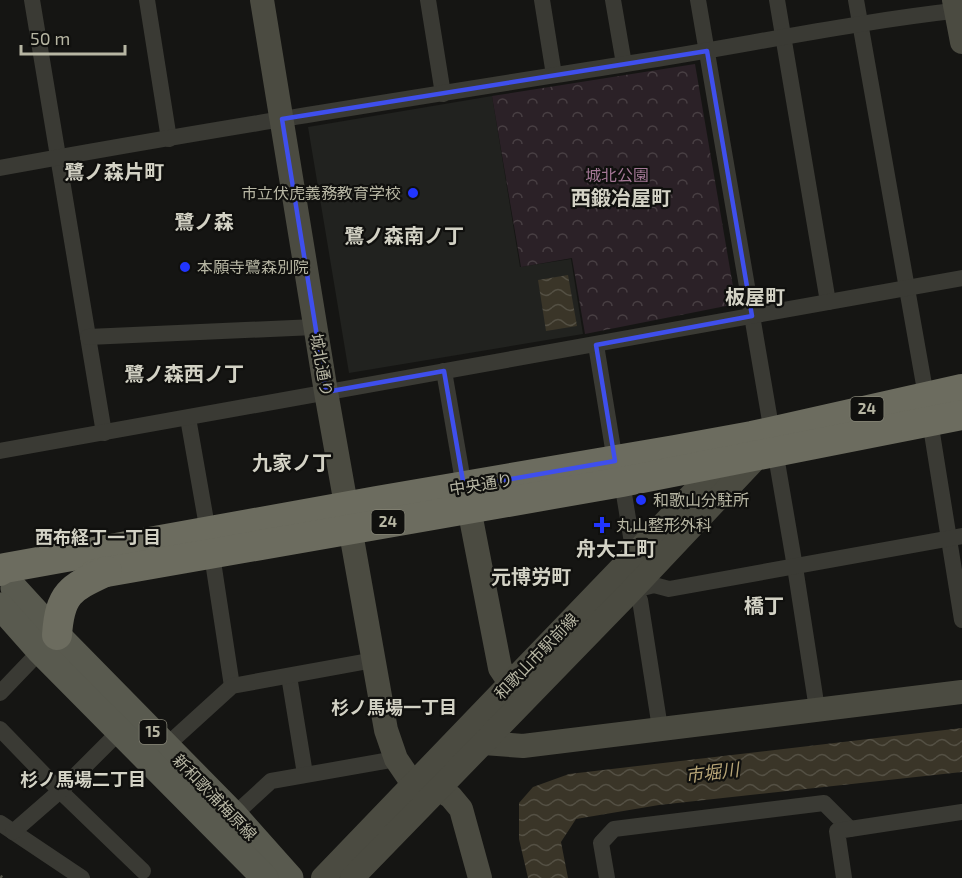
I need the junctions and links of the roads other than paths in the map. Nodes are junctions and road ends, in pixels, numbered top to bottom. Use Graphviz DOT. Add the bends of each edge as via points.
graph roads {
  1 [pos="32,0"];
  2 [pos="147,0"];
  3 [pos="262,0"];
  4 [pos="428,0"];
  5 [pos="542,0"];
  6 [pos="613,0"];
  7 [pos="698,0"];
  8 [pos="777,0"];
  9 [pos="856,0"];
  10 [pos="957,7"];
  11 [pos="860,25"];
  12 [pos="784,36"];
  13 [pos="962,42"];
  14 [pos="707,51"];
  15 [pos="624,64"];
  16 [pos="554,75"];
  17 [pos="443,94"];
  18 [pos="282,119"];
  19 [pos="169,139"];
  20 [pos="58,157"];
  21 [pos="0,168"];
  22 [pos="962,279"];
  23 [pos="906,289"];
  24 [pos="828,302"];
  25 [pos="752,316"];
  26 [pos="315,327"];
  27 [pos="88,337"];
  28 [pos="596,345"];
  29 [pos="444,371"];
  30 [pos="962,389"];
  31 [pos="326,392"];
  32 [pos="928,408"];
  33 [pos="962,415"];
  34 [pos="188,418"];
  35 [pos="104,433"];
  36 [pos="765,443"];
  37 [pos="0,451"];
  38 [pos="722,462"];
  39 [pos="619,471"];
  40 [pos="466,498"];
  41 [pos="348,518"];
  42 [pos="956,537"];
  43 [pos="210,544"];
  44 [pos="633,555"];
  45 [pos="795,567"];
  46 [pos="107,571"];
  47 [pos="3,579"];
  48 [pos="636,585"];
  49 [pos="962,620"];
  50 [pos="48,643"];
  51 [pos="374,660"];
  52 [pos="289,676"];
  53 [pos="510,683"];
  54 [pos="232,686"];
  55 [pos="962,692"];
  56 [pos="0,693"];
  57 [pos="817,709"];
  58 [pos="660,728"];
  59 [pos="0,729"];
  60 [pos="119,732"];
  61 [pos="484,743"];
  62 [pos="166,746"];
  63 [pos="396,759"];
  64 [pos="305,774"];
  65 [pos="413,784"];
  66 [pos="439,789"];
  67 [pos="60,791"];
  68 [pos="962,812"];
  69 [pos="234,815"];
  70 [pos="6,827"];
  71 [pos="850,829"];
  72 [pos="142,873"];
  73 [pos="82,878"];
  74 [pos="265,878"];
  75 [pos="290,878"];
  76 [pos="323,878"];
  77 [pos="352,878"];
  78 [pos="480,878"];
  79 [pos="607,878"];
  80 [pos="844,878"];
  1 -- 20 [label="street"];
  2 -- 19 [label="street"];
  3 -- 18 [label="street, 城北通り"];
  4 -- 17 [label="street"];
  5 -- 16 [label="street"];
  6 -- 15 [label="street"];
  7 -- 14 [label="street"];
  8 -- 12 [label="street"];
  9 -- 11 [label="street"];
  10 -- 11 [label="street"];
  10 -- 13 [label="street"];
  11 -- 12 [label="street"];
  11 -- 23 [label="street"];
  12 -- 14 [label="street"];
  12 -- 24 [label="street"];
  14 -- 15 [label="street"];
  14 -- 25 [label="street"];
  15 -- 16 [label="street"];
  16 -- 17 [label="street"];
  17 -- 18 [label="street"];
  18 -- 19 [label="street"];
  18 -- 26 [label="street, 城北通り"];
  19 -- 20 [label="street"];
  20 -- 21 [label="street"];
  20 -- 27 [label="street"];
  22 -- 23 [label="street"];
  23 -- 24 [label="street"];
  23 -- 32 [label="street"];
  24 -- 25 [label="street"];
  25 -- 28 [label="street"];
  25 -- 36 [label="street"];
  26 -- 27 [label="street"];
  26 -- 31 [label="street, 城北通り"];
  27 -- 35 [label="street"];
  28 -- 29 [label="street"];
  28 -- 39 [label="street"];
  29 -- 31 [label="street"];
  29 -- 40 [label="street"];
  30 -- 32 [label="highway, 中央通り / 24"];
  31 -- 34 [label="street"];
  31 -- 41 [label="street, 城北通り"];
  32 -- 33 [label="highway, 中央通り / 24"];
  32 -- 36 [label="highway, 中央通り / 24"];
  32 -- 42 [label="street"];
  34 -- 35 [label="street"];
  34 -- 43 [label="street"];
  35 -- 37 [label="street"];
  36 -- 38 [label="highway, 中央通り / 24"];
  36 -- 39 [label="highway, 中央通り / 24"];
  36 -- 45 [label="street"];
  36 -- 48 [label="street, 和歌山市駅前線"];
  38 -- 39 [label="highway, 中央通り / 24"];
  38 -- 44 [label="street, 和歌山市駅前線"];
  39 -- 40 [label="highway, 中央通り / 24"];
  39 -- 44 [label="street"];
  40 -- 41 [label="highway, 中央通り / 24"];
  40 -- 53 [label="street" via="500,668"];
  41 -- 43 [label="highway, 中央通り / 24"];
  41 -- 51 [label="street, 城北通り"];
  42 -- 45 [label="street"];
  42 -- 49 [label="street"];
  43 -- 46 [label="highway, 中央通り / 24"];
  43 -- 47 [label="highway, 中央通り / 24"];
  43 -- 54 [label="street"];
  44 -- 48 [label="street"];
  44 -- 53 [label="street, 和歌山市駅前線"];
  45 -- 48 [label="street" via="669,589"];
  45 -- 57 [label="street"];
  46 -- 47 [label="highway, 中央通り / 24"];
  46 -- 50 [label="highway, 24" via="71,590"];
  47 -- 50 [label="main road, 新和歌浦梅原線 / 15"];
  48 -- 58 [label="street"];
  48 -- 61 [label="street, 和歌山市駅前線"];
  50 -- 56 [label="street"];
  50 -- 60 [label="main road, 新和歌浦梅原線 / 15"];
  50 -- 62 [label="main road, 新和歌浦梅原線 / 15"];
  51 -- 52 [label="street"];
  51 -- 63 [label="street, 城北通り" via="386,730"];
  52 -- 54 [label="street"];
  52 -- 64 [label="street"];
  53 -- 65 [label="street, 和歌山市駅前線"];
  54 -- 62 [label="street"];
  55 -- 57 [label="street"];
  57 -- 58 [label="street"];
  58 -- 61 [label="street" via="523,746"];
  59 -- 67 [label="street"];
  60 -- 67 [label="street"];
  60 -- 74 [label="main road, 新和歌浦梅原線 / 15"];
  61 -- 66 [label="street, 和歌山市駅前線"];
  62 -- 69 [label="main road, 新和歌浦梅原線 / 15"];
  63 -- 64 [label="street"];
  63 -- 65 [label="street, 城北通り"];
  64 -- 69 [label="street" via="272,781"];
  65 -- 66 [label="street"];
  65 -- 76 [label="street, 和歌山市駅前線"];
  66 -- 77 [label="street, 和歌山市駅前線"];
  66 -- 78 [label="street" via="461,809"];
  67 -- 70 [label="street"];
  67 -- 72 [label="street"];
  68 -- 71 [label="street"];
  69 -- 75 [label="main road, 新和歌浦梅原線 / 15"];
  70 -- 73 [label="street"];
  71 -- 79 [label="street" via="824,803 614,829 601,843"];
  71 -- 80 [label="street" via="837,831"];
}
